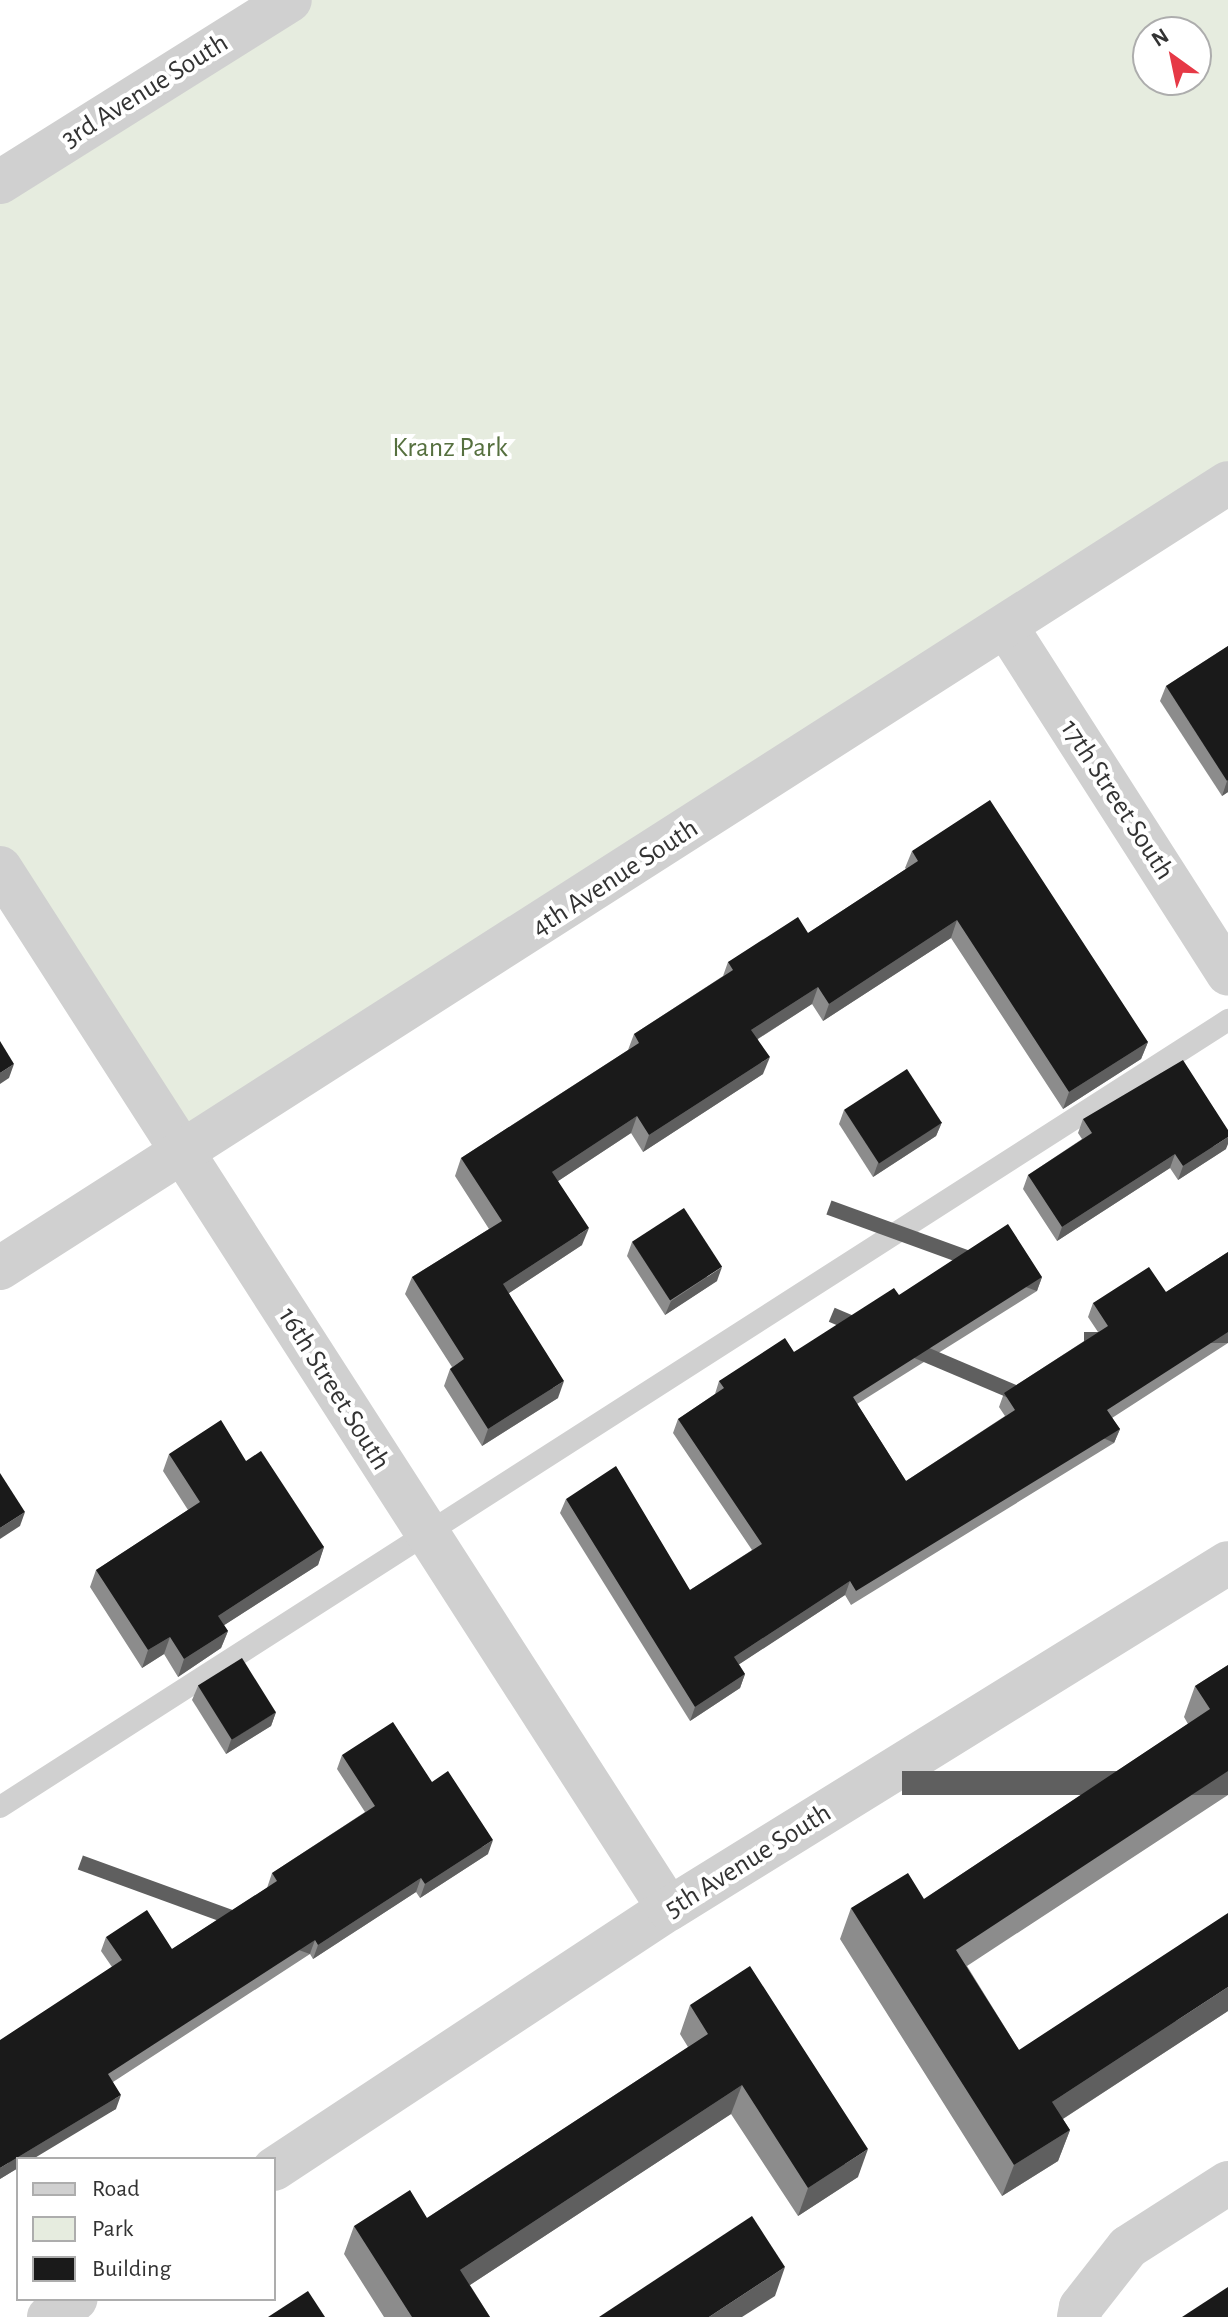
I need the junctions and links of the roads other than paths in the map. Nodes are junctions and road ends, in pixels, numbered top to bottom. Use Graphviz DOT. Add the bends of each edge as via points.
graph roads {
  1 [pos="290,0"];
  2 [pos="0,182"];
  3 [pos="1228,483"];
  4 [pos="1007,628"];
  5 [pos="0,868"];
  6 [pos="1228,973"];
  7 [pos="1228,1020"];
  8 [pos="183,1153"];
  9 [pos="0,1268"];
  10 [pos="427,1535"];
  11 [pos="1228,1563"];
  12 [pos="0,1807"];
  13 [pos="669,1909"];
  14 [pos="276,2168"];
  15 [pos="1228,2183"];
  16 [pos="73,2301"];
  17 [pos="49,2317"];
  18 [pos="1079,2317"];
  1 -- 2 [label="street, 3rd Avenue South"];
  3 -- 4 [label="street, 4th Avenue South"];
  4 -- 6 [label="street, 17th Street South"];
  4 -- 8 [label="street, 4th Avenue South"];
  5 -- 8 [label="street, 16th Street South"];
  7 -- 10 [label="lane"];
  8 -- 9 [label="street, 4th Avenue South"];
  8 -- 10 [label="street, 16th Street South"];
  10 -- 12 [label="lane"];
  10 -- 13 [label="street, 16th Street South"];
  11 -- 13 [label="street, 5th Avenue South"];
  13 -- 14 [label="street, 5th Avenue South"];
  15 -- 18 [label="street" via="1128,2247 1081,2307"];
  16 -- 17 [label="street"];
}
